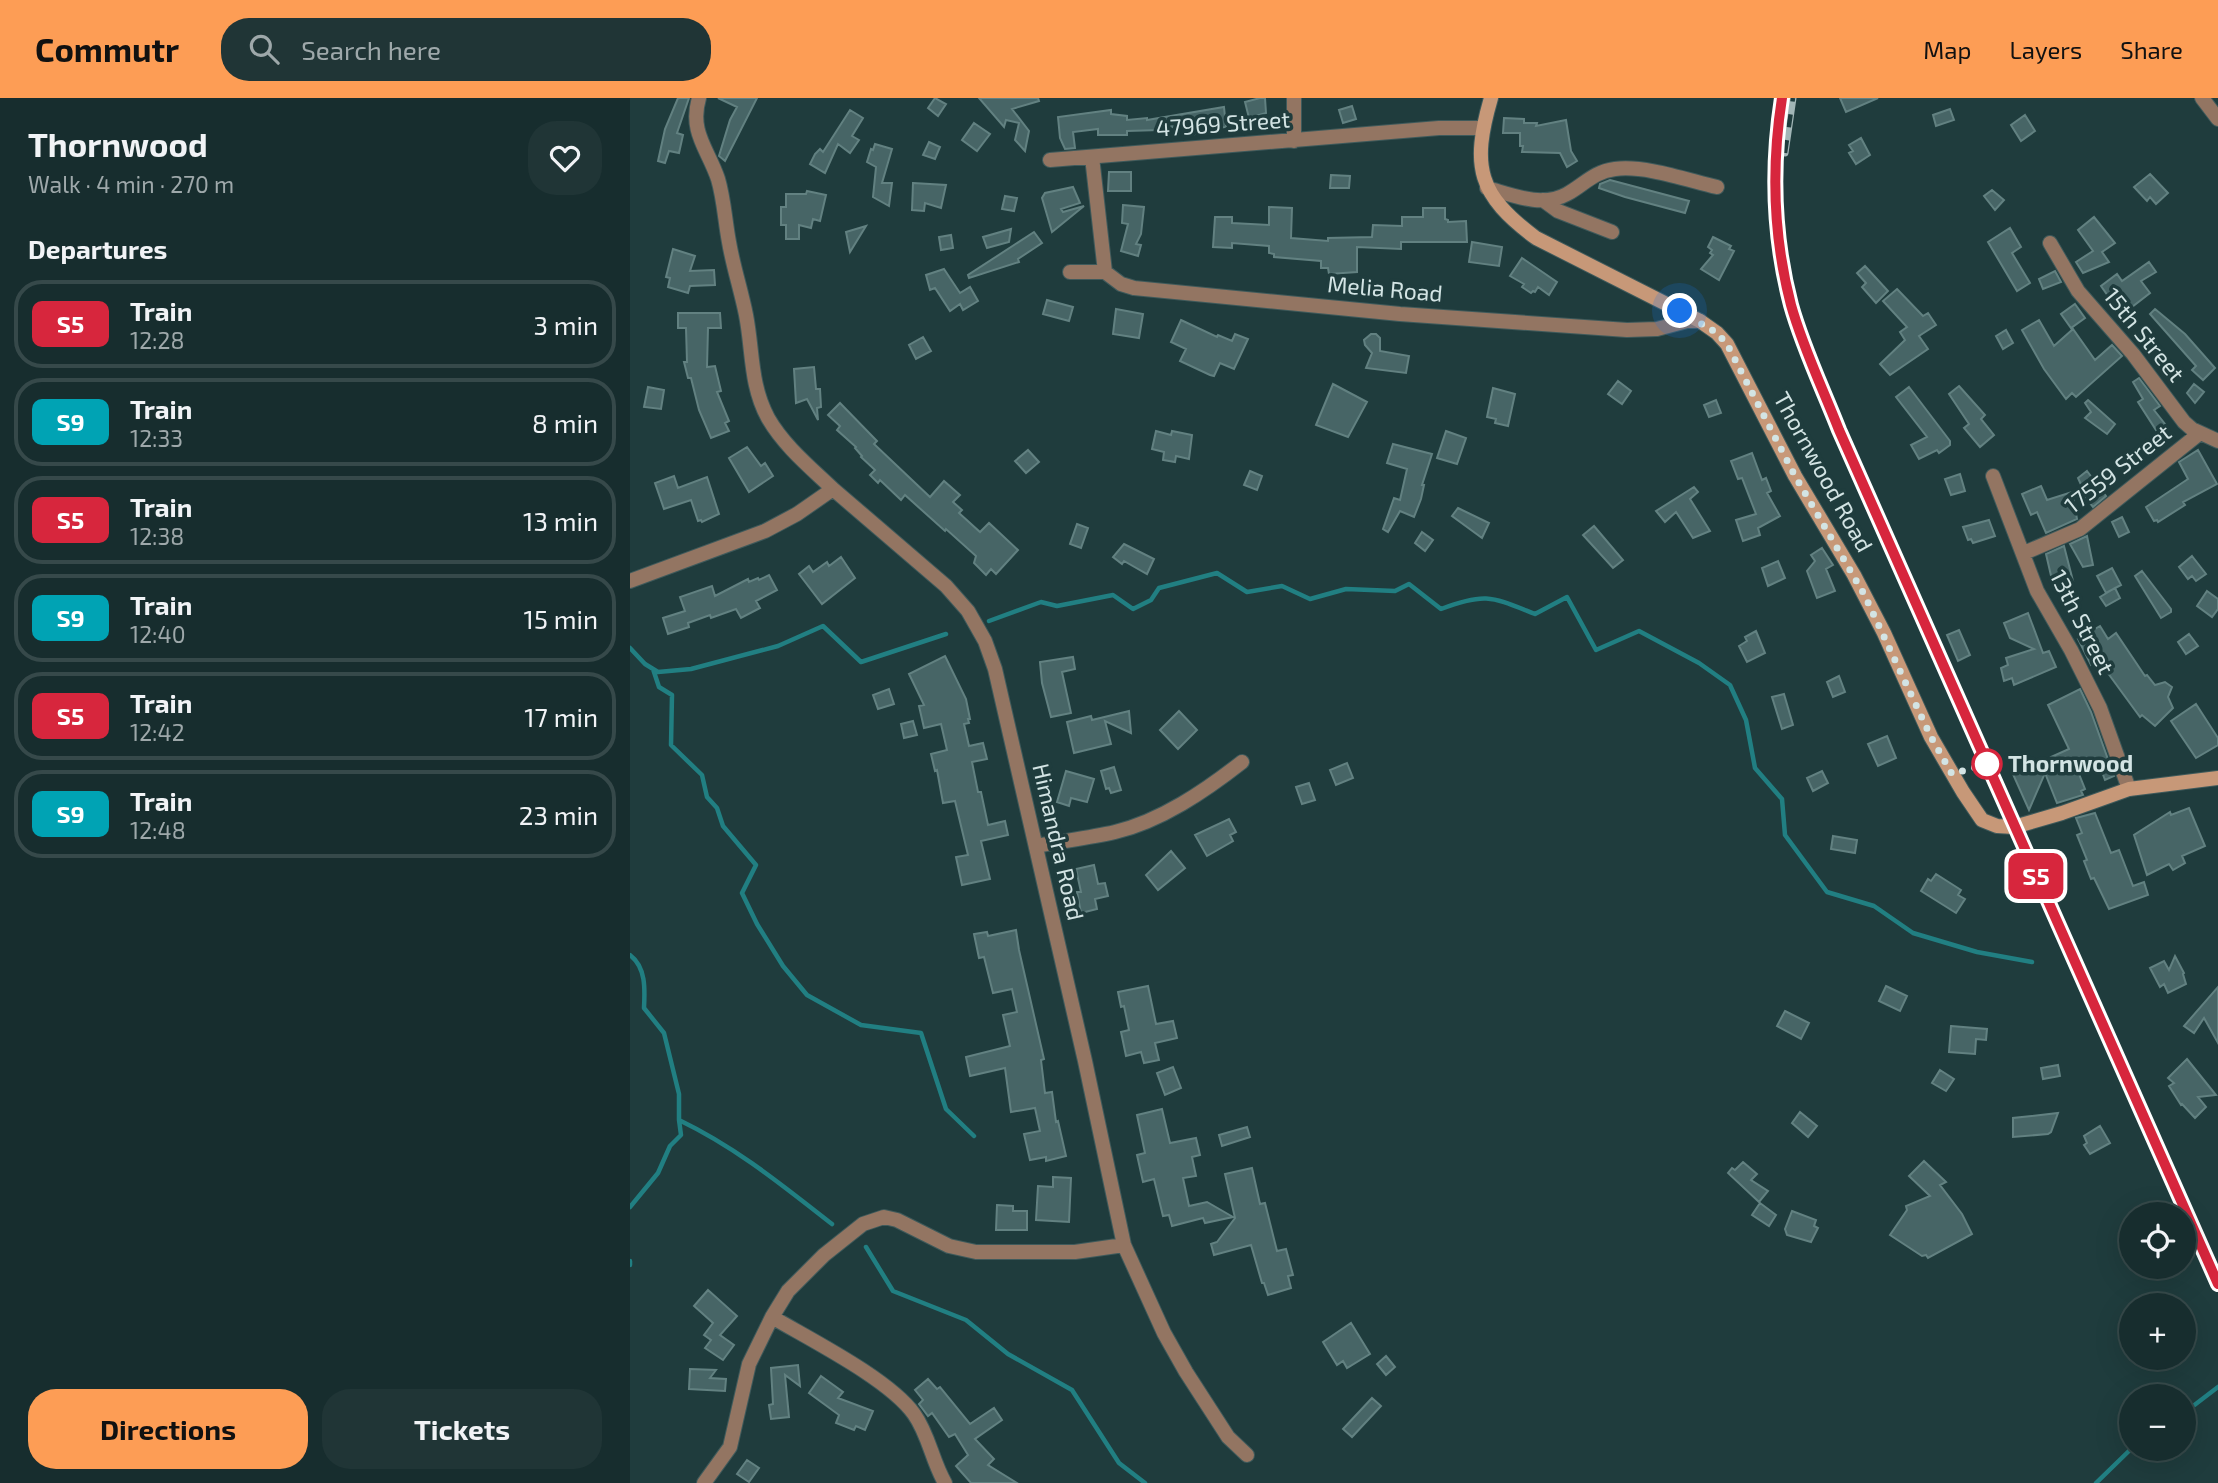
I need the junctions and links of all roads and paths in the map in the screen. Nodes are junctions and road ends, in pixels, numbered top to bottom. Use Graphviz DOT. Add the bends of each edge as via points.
graph roads {
  1 [pos="699,98"];
  2 [pos="1294,98"];
  3 [pos="1491,98"];
  4 [pos="2202,98"];
  5 [pos="2218,119"];
  6 [pos="1482,128"];
  7 [pos="1294,141"];
  8 [pos="1092,157"];
  9 [pos="1050,160"];
  10 [pos="1717,187"];
  11 [pos="1487,188"];
  12 [pos="1543,200"];
  13 [pos="1612,232"];
  14 [pos="2050,243"];
  15 [pos="1070,271"];
  16 [pos="1105,272"];
  17 [pos="1700,321"];
  18 [pos="2200,433"];
  19 [pos="2218,441"];
  20 [pos="1993,476"];
  21 [pos="833,489"];
  22 [pos="2024,553"];
  23 [pos="630,581"];
  24 [pos="1241,762"];
  25 [pos="2218,778"];
  26 [pos="2129,789"];
  27 [pos="1036,846"];
  28 [pos="1124,1245"];
  29 [pos="772,1317"];
  30 [pos="1247,1455"];
  31 [pos="704,1483"];
  32 [pos="945,1483"];
  1 -- 21 [label="street, Himandra Road" via="696,129 718,179 746,316 753,380 769,419"];
  2 -- 7 [label="street"];
  3 -- 6 [label="street, Thornwood Road"];
  4 -- 5 [label="street"];
  6 -- 7 [label="street, 47969 Street"];
  6 -- 11 [label="street, Thornwood Road" via="1480,160"];
  7 -- 8 [label="street, 47969 Street"];
  8 -- 9 [label="street, 47969 Street"];
  8 -- 16 [label="street"];
  10 -- 12 [label="street" via="1629,168 1595,175 1567,194"];
  11 -- 12 [label="street"];
  11 -- 17 [label="street, Thornwood Road" via="1499,207 1536,238"];
  12 -- 13 [label="street" via="1558,211"];
  14 -- 18 [label="street, 15th Street" via="2092,309 2185,422"];
  15 -- 16 [label="street, Melia Road"];
  16 -- 17 [label="street, Melia Road" via="1134,288 1400,314 1627,330 1657,330"];
  17 -- 26 [label="street, Thornwood Road" via="1727,344 1795,476 1854,575 1931,737 1983,820 2014,827"];
  18 -- 19 [label="street, 15th Street"];
  18 -- 22 [label="street, 17559 Street" via="2080,529"];
  20 -- 22 [label="street, 13th Street"];
  21 -- 23 [label="street" via="765,531"];
  21 -- 27 [label="street, Himandra Road" via="946,586 968,611 995,669"];
  22 -- 26 [label="street, 13th Street" via="2038,591 2100,708"];
  24 -- 27 [label="street" via="1152,818 1117,831"];
  25 -- 26 [label="street, Thornwood Road"];
  27 -- 28 [label="street, Himandra Road"];
  28 -- 29 [label="street" via="1075,1252 976,1252 949,1246 897,1220 874,1219 824,1255 788,1292"];
  28 -- 30 [label="street, Himandra Road" via="1186,1372 1228,1437"];
  29 -- 31 [label="street" via="749,1364 730,1447"];
  29 -- 32 [label="street" via="868,1375 904,1403 927,1438"];
}
